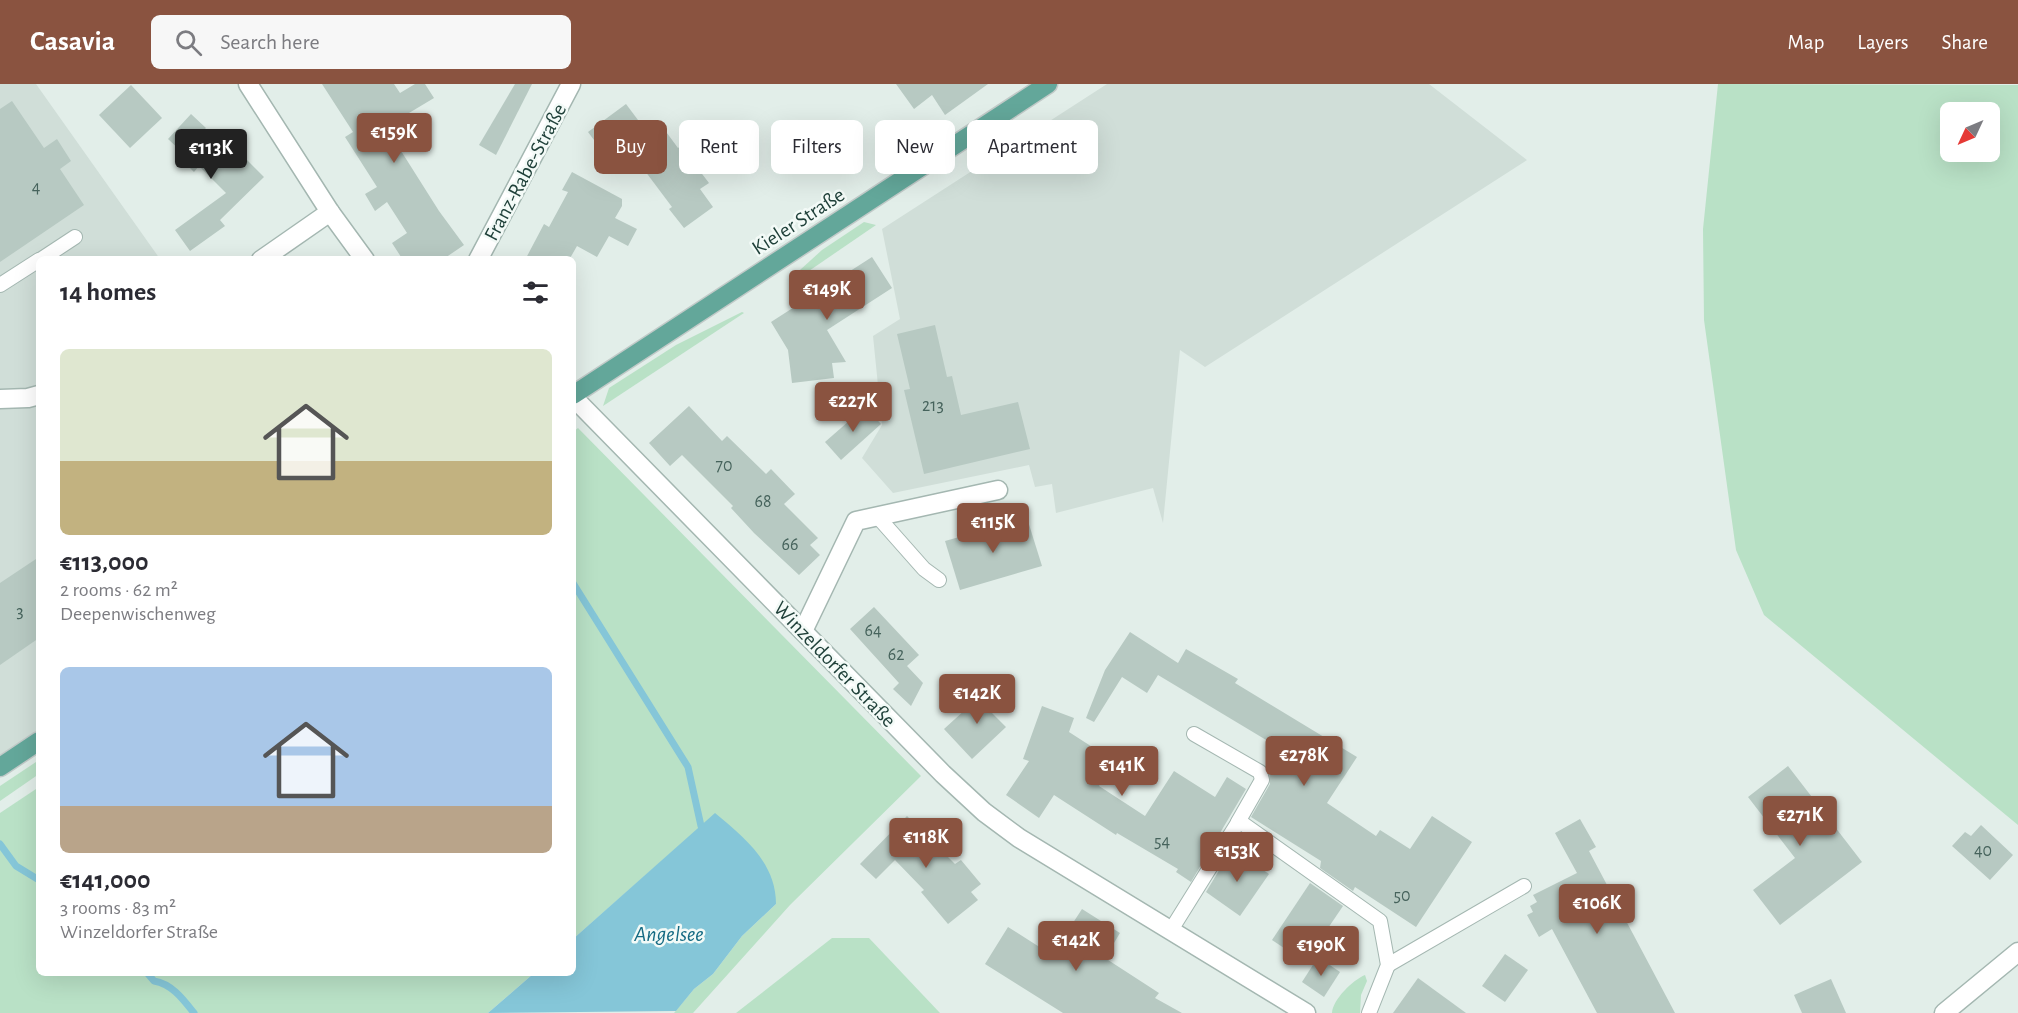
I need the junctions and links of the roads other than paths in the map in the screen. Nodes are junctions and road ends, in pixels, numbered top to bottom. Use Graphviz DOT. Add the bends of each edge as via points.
graph roads {
  1 [pos="248,84"];
  2 [pos="572,84"];
  3 [pos="1047,84"];
  4 [pos="330,212"];
  5 [pos="75,237"];
  6 [pos="45,256"];
  7 [pos="267,256"];
  8 [pos="361,256"];
  9 [pos="480,256"];
  10 [pos="36,262"];
  11 [pos="0,285"];
  12 [pos="576,394"];
  13 [pos="36,396"];
  14 [pos="0,399"];
  15 [pos="576,399"];
  16 [pos="998,490"];
  17 [pos="878,517"];
  18 [pos="939,580"];
  19 [pos="803,631"];
  20 [pos="1194,734"];
  21 [pos="36,743"];
  22 [pos="0,767"];
  23 [pos="1238,822"];
  24 [pos="1524,886"];
  25 [pos="1171,930"];
  26 [pos="2018,952"];
  27 [pos="1388,965"];
  28 [pos="1306,1013"];
  29 [pos="1369,1013"];
  30 [pos="1944,1013"];
  1 -- 4 [label="street"];
  2 -- 9 [label="street, Franz-Rabe-Straße"];
  3 -- 12 [label="main road, Kieler Straße"];
  4 -- 7 [label="street"];
  4 -- 8 [label="street"];
  5 -- 6 [label="lane"];
  10 -- 11 [label="lane"];
  13 -- 14 [label="street"];
  15 -- 19 [label="street, Winzeldorfer Straße"];
  16 -- 17 [label="street"];
  17 -- 18 [label="lane"];
  17 -- 19 [label="street" via="856,521"];
  19 -- 25 [label="street, Winzeldorfer Straße" via="984,812 1019,838"];
  20 -- 23 [label="lane" via="1260,772 1262,780"];
  21 -- 22 [label="main road"];
  23 -- 25 [label="lane"];
  23 -- 27 [label="lane" via="1380,921"];
  24 -- 27 [label="lane"];
  25 -- 28 [label="street, Winzeldorfer Straße"];
  26 -- 30 [label="street"];
  27 -- 29 [label="lane"];
}
